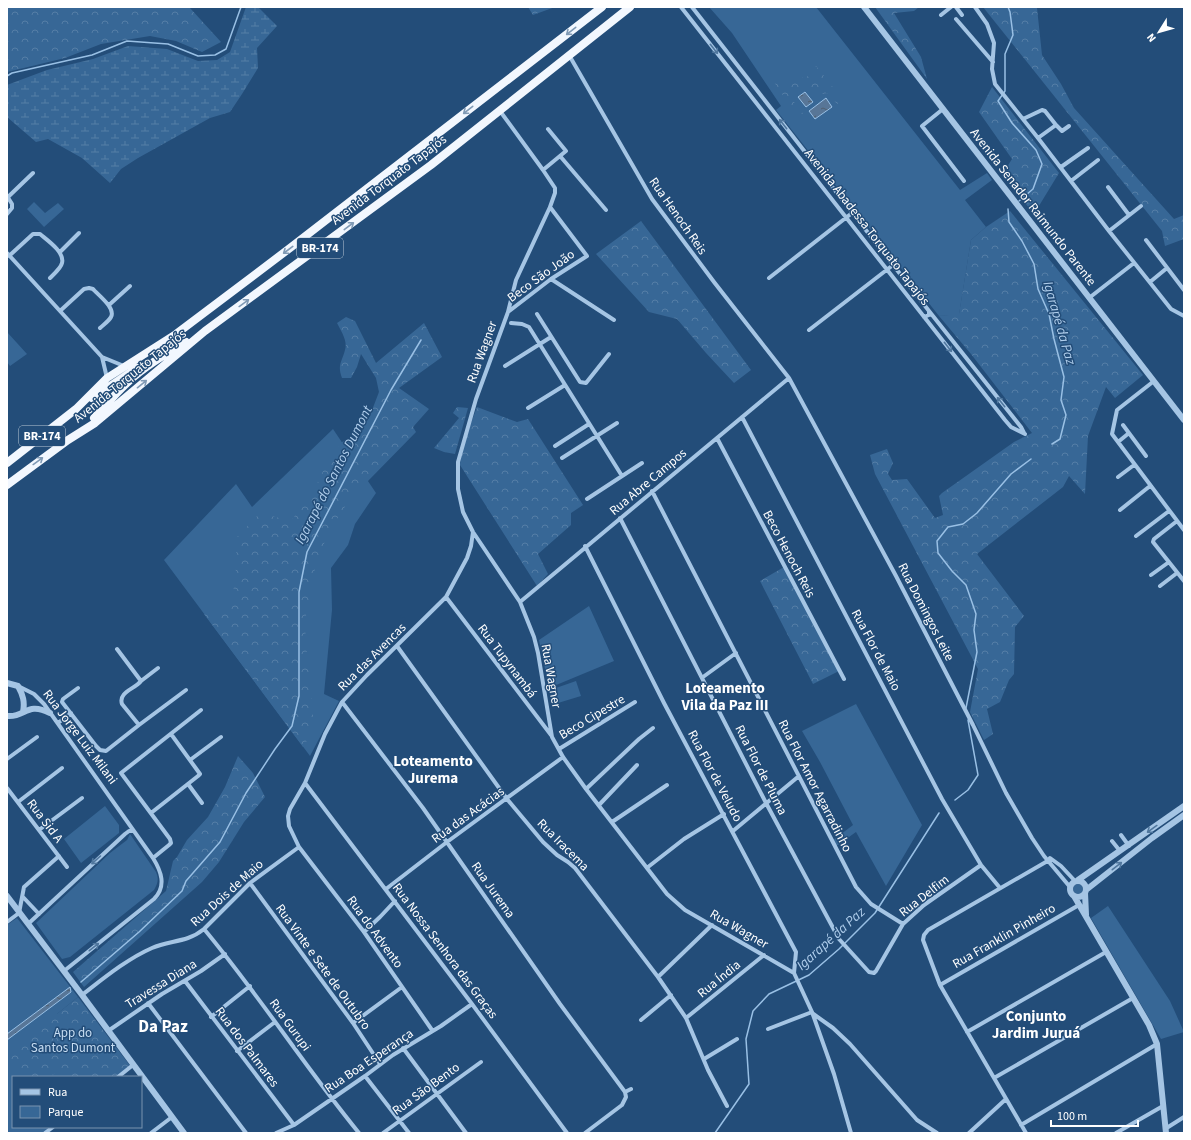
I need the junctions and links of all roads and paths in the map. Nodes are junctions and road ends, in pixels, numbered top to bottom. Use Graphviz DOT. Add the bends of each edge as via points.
graph roads {
  1 [pos="602,7"];
  2 [pos="630,7"];
  3 [pos="681,7"];
  4 [pos="692,7"];
  5 [pos="864,7"];
  6 [pos="950,7"];
  7 [pos="956,7"];
  8 [pos="975,7"];
  9 [pos="941,15"];
  10 [pos="962,15"];
  11 [pos="956,19"];
  12 [pos="709,28"];
  13 [pos="702,34"];
  14 [pos="568,55"];
  15 [pos="993,62"];
  16 [pos="752,83"];
  17 [pos="745,88"];
  18 [pos="942,109"];
  19 [pos="499,111"];
  20 [pos="1023,119"];
  21 [pos="1056,125"];
  22 [pos="1069,126"];
  23 [pos="548,129"];
  24 [pos="1038,138"];
  25 [pos="795,139"];
  26 [pos="789,144"];
  27 [pos="1088,148"];
  28 [pos="560,156"];
  29 [pos="1098,160"];
  30 [pos="1061,167"];
  31 [pos="543,170"];
  32 [pos="33,172"];
  33 [pos="964,181"];
  34 [pos="1071,181"];
  35 [pos="1108,187"];
  36 [pos="8,197"];
  37 [pos="1141,206"];
  38 [pos="550,207"];
  39 [pos="606,210"];
  40 [pos="852,213"];
  41 [pos="7,214"];
  42 [pos="1130,215"];
  43 [pos="846,217"];
  44 [pos="1109,231"];
  45 [pos="79,233"];
  46 [pos="1146,240"];
  47 [pos="60,252"];
  48 [pos="8,255"];
  49 [pos="1134,263"];
  50 [pos="893,265"];
  51 [pos="1167,268"];
  52 [pos="887,269"];
  53 [pos="50,278"];
  54 [pos="769,278"];
  55 [pos="551,279"];
  56 [pos="1150,282"];
  57 [pos="130,286"];
  58 [pos="1184,290"];
  59 [pos="1089,298"];
  60 [pos="109,306"];
  61 [pos="60,311"];
  62 [pos="508,312"];
  63 [pos="929,312"];
  64 [pos="537,314"];
  65 [pos="1184,316"];
  66 [pos="924,317"];
  67 [pos="614,320"];
  68 [pos="511,323"];
  69 [pos="100,328"];
  70 [pos="809,330"];
  71 [pos="176,334"];
  72 [pos="551,337"];
  73 [pos="539,344"];
  74 [pos="609,354"];
  75 [pos="102,357"];
  76 [pos="124,366"];
  77 [pos="505,366"];
  78 [pos="107,378"];
  79 [pos="789,378"];
  80 [pos="1154,381"];
  81 [pos="565,385"];
  82 [pos="76,408"];
  83 [pos="528,408"];
  84 [pos="742,417"];
  85 [pos="1184,420"];
  86 [pos="617,423"];
  87 [pos="589,424"];
  88 [pos="1123,424"];
  89 [pos="1129,433"];
  90 [pos="597,436"];
  91 [pos="717,438"];
  92 [pos="1118,442"];
  93 [pos="555,446"];
  94 [pos="1146,456"];
  95 [pos="562,458"];
  96 [pos="7,463"];
  97 [pos="642,463"];
  98 [pos="1134,465"];
  99 [pos="622,476"];
  100 [pos="1118,477"];
  101 [pos="7,485"];
  102 [pos="1150,486"];
  103 [pos="652,491"];
  104 [pos="587,499"];
  105 [pos="1120,510"];
  106 [pos="1169,511"];
  107 [pos="620,518"];
  108 [pos="1177,522"];
  109 [pos="1184,530"];
  110 [pos="473,532"];
  111 [pos="1136,536"];
  112 [pos="585,546"];
  113 [pos="1169,562"];
  114 [pos="1177,573"];
  115 [pos="1151,575"];
  116 [pos="1184,581"];
  117 [pos="1160,586"];
  118 [pos="446,597"];
  119 [pos="520,602"];
  120 [pos="397,646"];
  121 [pos="117,649"];
  122 [pos="736,653"];
  123 [pos="158,668"];
  124 [pos="702,677"];
  125 [pos="844,679"];
  126 [pos="141,681"];
  127 [pos="7,683"];
  128 [pos="18,686"];
  129 [pos="78,688"];
  130 [pos="186,690"];
  131 [pos="342,702"];
  132 [pos="635,702"];
  133 [pos="201,710"];
  134 [pos="23,712"];
  135 [pos="70,712"];
  136 [pos="50,713"];
  137 [pos="7,716"];
  138 [pos="58,723"];
  139 [pos="139,725"];
  140 [pos="654,728"];
  141 [pos="171,734"];
  142 [pos="37,737"];
  143 [pos="221,737"];
  144 [pos="552,737"];
  145 [pos="559,749"];
  146 [pos="563,758"];
  147 [pos="7,759"];
  148 [pos="190,760"];
  149 [pos="637,765"];
  150 [pos="62,768"];
  151 [pos="799,776"];
  152 [pos="305,783"];
  153 [pos="188,784"];
  154 [pos="667,785"];
  155 [pos="7,788"];
  156 [pos="586,789"];
  157 [pos="82,798"];
  158 [pos="507,799"];
  159 [pos="18,802"];
  160 [pos="202,803"];
  161 [pos="766,803"];
  162 [pos="598,805"];
  163 [pos="1184,806"];
  164 [pos="150,813"];
  165 [pos="724,814"];
  166 [pos="1184,815"];
  167 [pos="124,818"];
  168 [pos="612,822"];
  169 [pos="39,830"];
  170 [pos="133,831"];
  171 [pos="733,831"];
  172 [pos="125,834"];
  173 [pos="1121,835"];
  174 [pos="1112,841"];
  175 [pos="447,842"];
  176 [pos="1129,846"];
  177 [pos="299,847"];
  178 [pos="1120,852"];
  179 [pos="59,856"];
  180 [pos="153,858"];
  181 [pos="1050,860"];
  182 [pos="981,865"];
  183 [pos="67,867"];
  184 [pos="648,867"];
  185 [pos="1077,881"];
  186 [pos="250,884"];
  187 [pos="1070,887"];
  188 [pos="1000,888"];
  189 [pos="386,889"];
  190 [pos="1086,892"];
  191 [pos="7,896"];
  192 [pos="1074,896"];
  193 [pos="23,897"];
  194 [pos="395,901"];
  195 [pos="1079,905"];
  196 [pos="19,913"];
  197 [pos="39,914"];
  198 [pos="1087,918"];
  199 [pos="7,922"];
  200 [pos="28,924"];
  201 [pos="903,924"];
  202 [pos="712,925"];
  203 [pos="204,929"];
  204 [pos="364,932"];
  205 [pos="1106,952"];
  206 [pos="225,954"];
  207 [pos="764,955"];
  208 [pos="64,971"];
  209 [pos="876,971"];
  210 [pos="795,975"];
  211 [pos="658,977"];
  212 [pos="185,981"];
  213 [pos="940,985"];
  214 [pos="250,986"];
  215 [pos="402,987"];
  216 [pos="82,994"];
  217 [pos="671,995"];
  218 [pos="1133,998"];
  219 [pos="148,1003"];
  220 [pos="472,1004"];
  221 [pos="812,1012"];
  222 [pos="212,1017"];
  223 [pos="686,1018"];
  224 [pos="641,1020"];
  225 [pos="275,1022"];
  226 [pos="353,1023"];
  227 [pos="768,1029"];
  228 [pos="432,1030"];
  229 [pos="108,1031"];
  230 [pos="967,1032"];
  231 [pos="737,1039"];
  232 [pos="1158,1044"];
  233 [pos="403,1048"];
  234 [pos="237,1051"];
  235 [pos="704,1059"];
  236 [pos="481,1062"];
  237 [pos="380,1064"];
  238 [pos="133,1065"];
  239 [pos="119,1076"];
  240 [pos="141,1076"];
  241 [pos="365,1076"];
  242 [pos="142,1077"];
  243 [pos="994,1078"];
  244 [pos="631,1089"];
  245 [pos="625,1092"];
  246 [pos="436,1094"];
  247 [pos="331,1099"];
  248 [pos="1006,1099"];
  249 [pos="727,1106"];
  250 [pos="1163,1106"];
  251 [pos="172,1117"];
  252 [pos="1184,1117"];
  253 [pos="400,1121"];
  254 [pos="294,1125"];
  255 [pos="1021,1125"];
  256 [pos="1165,1131"];
  257 [pos="284,1132"];
  258 [pos="151,1133"];
  259 [pos="184,1133"];
  260 [pos="246,1133"];
  261 [pos="276,1133"];
  262 [pos="359,1133"];
  263 [pos="383,1133"];
  264 [pos="409,1133"];
  265 [pos="466,1133"];
  266 [pos="567,1133"];
  267 [pos="585,1133"];
  268 [pos="851,1133"];
  269 [pos="937,1133"];
  270 [pos="969,1133"];
  271 [pos="1026,1133"];
  272 [pos="1116,1133"];
  1 -- 71 [label="highway, Avenida Torquato Tapajós / BR-174, one-way"];
  2 -- 14 [label="highway, Avenida Torquato Tapajós / BR-174"];
  3 -- 13 [label="street, Avenida Abadessa Torquato Tapajós"];
  4 -- 12 [label="street, Avenida Abadessa Torquato Tapajós"];
  5 -- 18 [label="street, Avenida Senador Raimundo Parente"];
  6 -- 9 [label="street"];
  7 -- 10 [label="street"];
  8 -- 15 [label="street" via="992,34"];
  11 -- 15 [label="street"];
  12 -- 13 [label="street"];
  12 -- 16 [label="street, Avenida Abadessa Torquato Tapajós"];
  13 -- 17 [label="street, Avenida Abadessa Torquato Tapajós, one-way"];
  14 -- 19 [label="highway, Avenida Torquato Tapajós / BR-174"];
  14 -- 79 [label="street, Rua Henoch Reis" via="652,199"];
  15 -- 20 [label="street" via="994,84"];
  16 -- 17 [label="street"];
  25 -- 16 [label="street, Avenida Abadessa Torquato Tapajós, one-way"];
  17 -- 26 [label="street, Avenida Abadessa Torquato Tapajós"];
  18 -- 33 [label="street" via="922,126"];
  18 -- 59 [label="street, Avenida Senador Raimundo Parente"];
  19 -- 31 [label="street, Rua Wagner"];
  101 -- 19 [label="highway, Avenida Torquato Tapajós / BR-174, one-way" via="82,430 96,423 205,331 431,165"];
  20 -- 21 [label="street" via="1042,110"];
  20 -- 24 [label="street"];
  21 -- 22 [label="street" via="1062,131"];
  21 -- 24 [label="street"];
  23 -- 28 [label="street" via="566,151"];
  24 -- 30 [label="street"];
  25 -- 26 [label="street, Avenida Abadessa Torquato Tapajós"];
  25 -- 40 [label="street, Avenida Abadessa Torquato Tapajós"];
  26 -- 43 [label="street, Avenida Abadessa Torquato Tapajós"];
  27 -- 30 [label="street"];
  28 -- 31 [label="street"];
  28 -- 39 [label="street"];
  29 -- 34 [label="street"];
  30 -- 34 [label="street"];
  31 -- 38 [label="street, Rua Wagner" via="555,188"];
  32 -- 36 [label="street"];
  34 -- 44 [label="street"];
  35 -- 42 [label="street"];
  36 -- 41 [label="street" via="12,208"];
  37 -- 42 [label="street"];
  38 -- 55 [label="street, Beco São João" via="587,256"];
  38 -- 62 [label="street, Rua Wagner" via="516,280"];
  40 -- 43 [label="street"];
  40 -- 50 [label="street, Avenida Abadessa Torquato Tapajós"];
  42 -- 44 [label="street"];
  43 -- 52 [label="street, Avenida Abadessa Torquato Tapajós"];
  43 -- 54 [label="street"];
  44 -- 49 [label="street"];
  45 -- 47 [label="street"];
  46 -- 51 [label="street"];
  47 -- 48 [label="street" via="36,233"];
  47 -- 53 [label="street" via="63,262"];
  48 -- 61 [label="street"];
  49 -- 56 [label="street"];
  49 -- 59 [label="street"];
  50 -- 52 [label="street"];
  50 -- 63 [label="street, Avenida Abadessa Torquato Tapajós"];
  51 -- 56 [label="street"];
  51 -- 58 [label="street"];
  52 -- 66 [label="street, Avenida Abadessa Torquato Tapajós"];
  52 -- 70 [label="street"];
  55 -- 62 [label="street, Beco São João"];
  55 -- 67 [label="street"];
  56 -- 65 [label="street" via="1171,309"];
  57 -- 60 [label="street"];
  59 -- 80 [label="street, Avenida Senador Raimundo Parente"];
  60 -- 61 [label="street" via="92,289 86,288"];
  60 -- 69 [label="street" via="112,315"];
  61 -- 75 [label="street"];
  62 -- 110 [label="street, Rua Wagner" via="478,392 458,462 458,489 463,512"];
  63 -- 66 [label="street, Avenida Abadessa Torquato Tapajós" via="929,315"];
  66 -- 63 [label="street, Avenida Abadessa Torquato Tapajós, one-way" via="1011,427 1025,434"];
  64 -- 72 [label="street"];
  68 -- 73 [label="street" via="529,327"];
  71 -- 76 [label="highway, Avenida Torquato Tapajós / BR-174"];
  71 -- 82 [label="highway" via="143,364"];
  72 -- 73 [label="street"];
  72 -- 74 [label="street" via="583,383 586,383"];
  73 -- 77 [label="street"];
  73 -- 81 [label="street"];
  75 -- 76 [label="street"];
  75 -- 78 [label="street"];
  76 -- 78 [label="highway, Avenida Torquato Tapajós / BR-174"];
  78 -- 82 [label="highway, Avenida Torquato Tapajós / BR-174"];
  79 -- 84 [label="street, Rua Abre Campos"];
  79 -- 181 [label="street, Rua Domingos Leite" via="896,576 1006,794 1032,838 1044,856"];
  80 -- 85 [label="street, Avenida Senador Raimundo Parente"];
  80 -- 92 [label="street" via="1117,410 1112,434"];
  81 -- 83 [label="street"];
  81 -- 87 [label="street"];
  82 -- 96 [label="highway, Avenida Torquato Tapajós / BR-174"];
  84 -- 91 [label="street, Rua Abre Campos"];
  84 -- 182 [label="street, Rua Flor de Maio" via="942,799"];
  86 -- 90 [label="street"];
  87 -- 90 [label="street"];
  87 -- 93 [label="street"];
  88 -- 89 [label="street"];
  89 -- 92 [label="street"];
  89 -- 94 [label="street"];
  90 -- 95 [label="street"];
  90 -- 99 [label="street"];
  91 -- 103 [label="street, Rua Abre Campos"];
  91 -- 125 [label="street, Beco Henoch Reis"];
  92 -- 98 [label="street"];
  97 -- 99 [label="street"];
  98 -- 100 [label="street"];
  98 -- 102 [label="street"];
  99 -- 104 [label="street"];
  102 -- 105 [label="street"];
  102 -- 106 [label="street"];
  103 -- 107 [label="street, Rua Abre Campos"];
  103 -- 122 [label="street, Rua Flor Amor Agarradinho"];
  106 -- 108 [label="street"];
  106 -- 111 [label="street"];
  107 -- 112 [label="street, Rua Abre Campos"];
  107 -- 124 [label="street, Rua Flor de Pluma"];
  108 -- 109 [label="street"];
  108 -- 113 [label="street" via="1153,541"];
  110 -- 118 [label="street, Rua das Avencas" via="467,558"];
  110 -- 119 [label="street, Rua Wagner"];
  112 -- 119 [label="street, Rua Abre Campos"];
  112 -- 165 [label="street, Rua Flor de Veludo"];
  113 -- 114 [label="street"];
  113 -- 115 [label="street"];
  114 -- 116 [label="street"];
  114 -- 117 [label="street"];
  118 -- 120 [label="street, Rua das Avencas"];
  118 -- 144 [label="street, Rua Tupynambá"];
  119 -- 144 [label="street, Rua Wagner" via="538,652"];
  120 -- 131 [label="street, Rua das Avencas"];
  120 -- 158 [label="street, Rua Iracema"];
  121 -- 126 [label="street"];
  122 -- 124 [label="street"];
  122 -- 151 [label="street, Rua Flor Amor Agarradinho"];
  123 -- 126 [label="street"];
  124 -- 161 [label="street, Rua Flor de Pluma"];
  126 -- 139 [label="street" via="125,694 121,701"];
  127 -- 128 [label="street, Rua Jorge Luiz Milani"];
  128 -- 134 [label="street" via="23,698"];
  128 -- 136 [label="street, Rua Jorge Luiz Milani" via="34,694"];
  129 -- 135 [label="street" via="62,702"];
  130 -- 139 [label="street"];
  131 -- 152 [label="street, Rua das Avencas" via="325,734"];
  131 -- 175 [label="street, Rua Jurema"];
  132 -- 145 [label="street, Beco Cipestre"];
  133 -- 141 [label="street"];
  134 -- 136 [label="street" via="36,708"];
  134 -- 137 [label="street"];
  135 -- 138 [label="street"];
  135 -- 139 [label="street" via="100,750 106,751"];
  136 -- 138 [label="street, Rua Jorge Luiz Milani"];
  138 -- 167 [label="street, Rua Jorge Luiz Milani"];
  140 -- 156 [label="street"];
  141 -- 148 [label="street"];
  141 -- 164 [label="street" via="121,773"];
  142 -- 147 [label="street"];
  143 -- 148 [label="street"];
  144 -- 145 [label="street, Rua Wagner"];
  145 -- 146 [label="street, Rua Wagner"];
  146 -- 156 [label="street, Rua Wagner"];
  146 -- 158 [label="street, Rua das Acácias"];
  148 -- 153 [label="street" via="200,774"];
  149 -- 162 [label="street"];
  150 -- 159 [label="street"];
  151 -- 161 [label="street"];
  151 -- 201 [label="street, Rua Flor Amor Agarradinho" via="856,887 881,912"];
  152 -- 177 [label="street, Rua das Avencas" via="288,816 289,826"];
  152 -- 189 [label="street, Rua Nossa Senhora das Graças"];
  153 -- 160 [label="street"];
  153 -- 164 [label="street"];
  154 -- 168 [label="street"];
  155 -- 159 [label="street, Rua Sid A"];
  156 -- 162 [label="street, Rua Wagner"];
  157 -- 169 [label="street"];
  158 -- 175 [label="street, Rua das Acácias"];
  158 -- 211 [label="street, Rua Iracema" via="543,842 557,856 575,868"];
  159 -- 169 [label="street, Rua Sid A"];
  161 -- 171 [label="street"];
  161 -- 209 [label="street, Rua Flor de Pluma" via="839,939 869,972"];
  162 -- 168 [label="street, Rua Wagner"];
  163 -- 176 [label="street, one-way"];
  164 -- 180 [label="street" via="171,843"];
  165 -- 171 [label="street, Rua Flor de Veludo"];
  165 -- 184 [label="street" via="684,839"];
  190 -- 166 [label="street, one-way"];
  167 -- 170 [label="street, Rua Jorge Luiz Milani"];
  167 -- 172 [label="street" via="127,825"];
  168 -- 184 [label="street, Rua Wagner"];
  169 -- 179 [label="street, Rua Sid A"];
  170 -- 172 [label="street"];
  170 -- 180 [label="street, Rua Jorge Luiz Milani"];
  171 -- 210 [label="street, Rua Flor de Veludo" via="796,952"];
  172 -- 197 [label="street, one-way"];
  173 -- 176 [label="street"];
  174 -- 178 [label="street"];
  175 -- 189 [label="street, Rua das Acácias"];
  175 -- 245 [label="street, Rua Jurema"];
  176 -- 178 [label="street"];
  177 -- 186 [label="street, Rua Dois de Maio"];
  177 -- 204 [label="street, Rua do Advento"];
  178 -- 185 [label="street"];
  179 -- 183 [label="street, Rua Sid A"];
  179 -- 193 [label="street" via="24,887"];
  208 -- 180 [label="street, Rua Jorge Luiz Milani, one-way" via="158,895 162,882"];
  181 -- 185 [label="street, Rua Domingos Leite"];
  181 -- 187 [label="street, Rua Domingos Leite"];
  181 -- 188 [label="street"];
  182 -- 188 [label="street, Rua Flor de Maio"];
  182 -- 201 [label="street, Rua Delfim"];
  184 -- 202 [label="street, Rua Wagner" via="677,904"];
  185 -- 187 [label="street"];
  185 -- 190 [label="street" via="1083,882"];
  186 -- 203 [label="street, Rua Dois de Maio"];
  186 -- 226 [label="street, Rua Vinte e Sete de Outubro"];
  187 -- 192 [label="street" via="1070,892"];
  188 -- 213 [label="street" via="928,930 924,935 923,940"];
  189 -- 194 [label="street, Rua Nossa Senhora das Graças"];
  190 -- 192 [label="street" via="1080,897"];
  190 -- 198 [label="street"];
  191 -- 196 [label="street"];
  192 -- 195 [label="street"];
  193 -- 196 [label="street"];
  193 -- 197 [label="street"];
  194 -- 204 [label="street"];
  194 -- 220 [label="street, Rua Nossa Senhora das Graças"];
  195 -- 198 [label="street"];
  195 -- 213 [label="street, Rua Franklin Pinheiro"];
  196 -- 199 [label="street"];
  196 -- 200 [label="street"];
  197 -- 200 [label="street"];
  198 -- 205 [label="street"];
  200 -- 208 [label="street"];
  201 -- 209 [label="street, Rua Delfim"];
  202 -- 207 [label="street, Rua Wagner"];
  202 -- 211 [label="street"];
  203 -- 206 [label="street, Rua Gurupi"];
  203 -- 216 [label="street, Rua Dois de Maio" via="190,938 152,948"];
  204 -- 215 [label="street, Rua do Advento"];
  205 -- 218 [label="street"];
  205 -- 230 [label="street"];
  206 -- 212 [label="street, Travessa Diana"];
  206 -- 214 [label="street, Rua Gurupi"];
  207 -- 210 [label="street, Rua Wagner"];
  207 -- 223 [label="street, Rua Índia"];
  208 -- 216 [label="street"];
  210 -- 221 [label="street"];
  211 -- 217 [label="street, Rua Iracema"];
  212 -- 219 [label="street, Travessa Diana"];
  212 -- 222 [label="street, Rua dos Palmares"];
  213 -- 230 [label="street"];
  214 -- 222 [label="street"];
  214 -- 225 [label="street, Rua Gurupi"];
  215 -- 226 [label="street"];
  215 -- 228 [label="street, Rua do Advento"];
  216 -- 229 [label="street"];
  217 -- 223 [label="street, Rua Iracema"];
  217 -- 224 [label="street"];
  218 -- 232 [label="street"];
  218 -- 243 [label="street"];
  219 -- 229 [label="street, Travessa Diana"];
  219 -- 260 [label="street"];
  220 -- 228 [label="street, Rua Boa Esperança"];
  220 -- 266 [label="street, Rua Nossa Senhora das Graças"];
  221 -- 227 [label="street"];
  221 -- 268 [label="street"];
  221 -- 269 [label="street" via="850,1044 917,1120"];
  222 -- 234 [label="street, Rua dos Palmares"];
  223 -- 235 [label="street, Rua Iracema"];
  225 -- 234 [label="street"];
  225 -- 247 [label="street, Rua Gurupi"];
  226 -- 237 [label="street, Rua Vinte e Sete de Outubro"];
  228 -- 233 [label="street, Rua Boa Esperança"];
  229 -- 238 [label="street"];
  230 -- 243 [label="street"];
  231 -- 235 [label="street"];
  232 -- 250 [label="street"];
  232 -- 255 [label="street"];
  233 -- 237 [label="street, Rua Boa Esperança"];
  233 -- 246 [label="street"];
  234 -- 254 [label="street, Rua dos Palmares"];
  235 -- 249 [label="street, Rua Iracema"];
  236 -- 246 [label="street, Rua São Bento"];
  237 -- 241 [label="street, Rua Boa Esperança"];
  238 -- 239 [label="street"];
  238 -- 240 [label="street"];
  241 -- 247 [label="street, Rua Boa Esperança"];
  241 -- 253 [label="street"];
  242 -- 251 [label="street"];
  243 -- 248 [label="street"];
  244 -- 245 [label="street"];
  245 -- 267 [label="street" via="626,1097 622,1104"];
  246 -- 253 [label="street, Rua São Bento"];
  246 -- 265 [label="street"];
  247 -- 254 [label="street, Rua Boa Esperança"];
  247 -- 262 [label="street, Rua Gurupi"];
  248 -- 255 [label="street"];
  248 -- 270 [label="street"];
  250 -- 256 [label="street"];
  250 -- 272 [label="street"];
  251 -- 258 [label="street"];
  251 -- 259 [label="street"];
  252 -- 256 [label="street"];
  253 -- 263 [label="street, Rua São Bento"];
  253 -- 264 [label="street"];
  254 -- 257 [label="street, Rua Boa Esperança"];
  255 -- 271 [label="street"];
  257 -- 261 [label="street, Rua Boa Esperança"];
}
